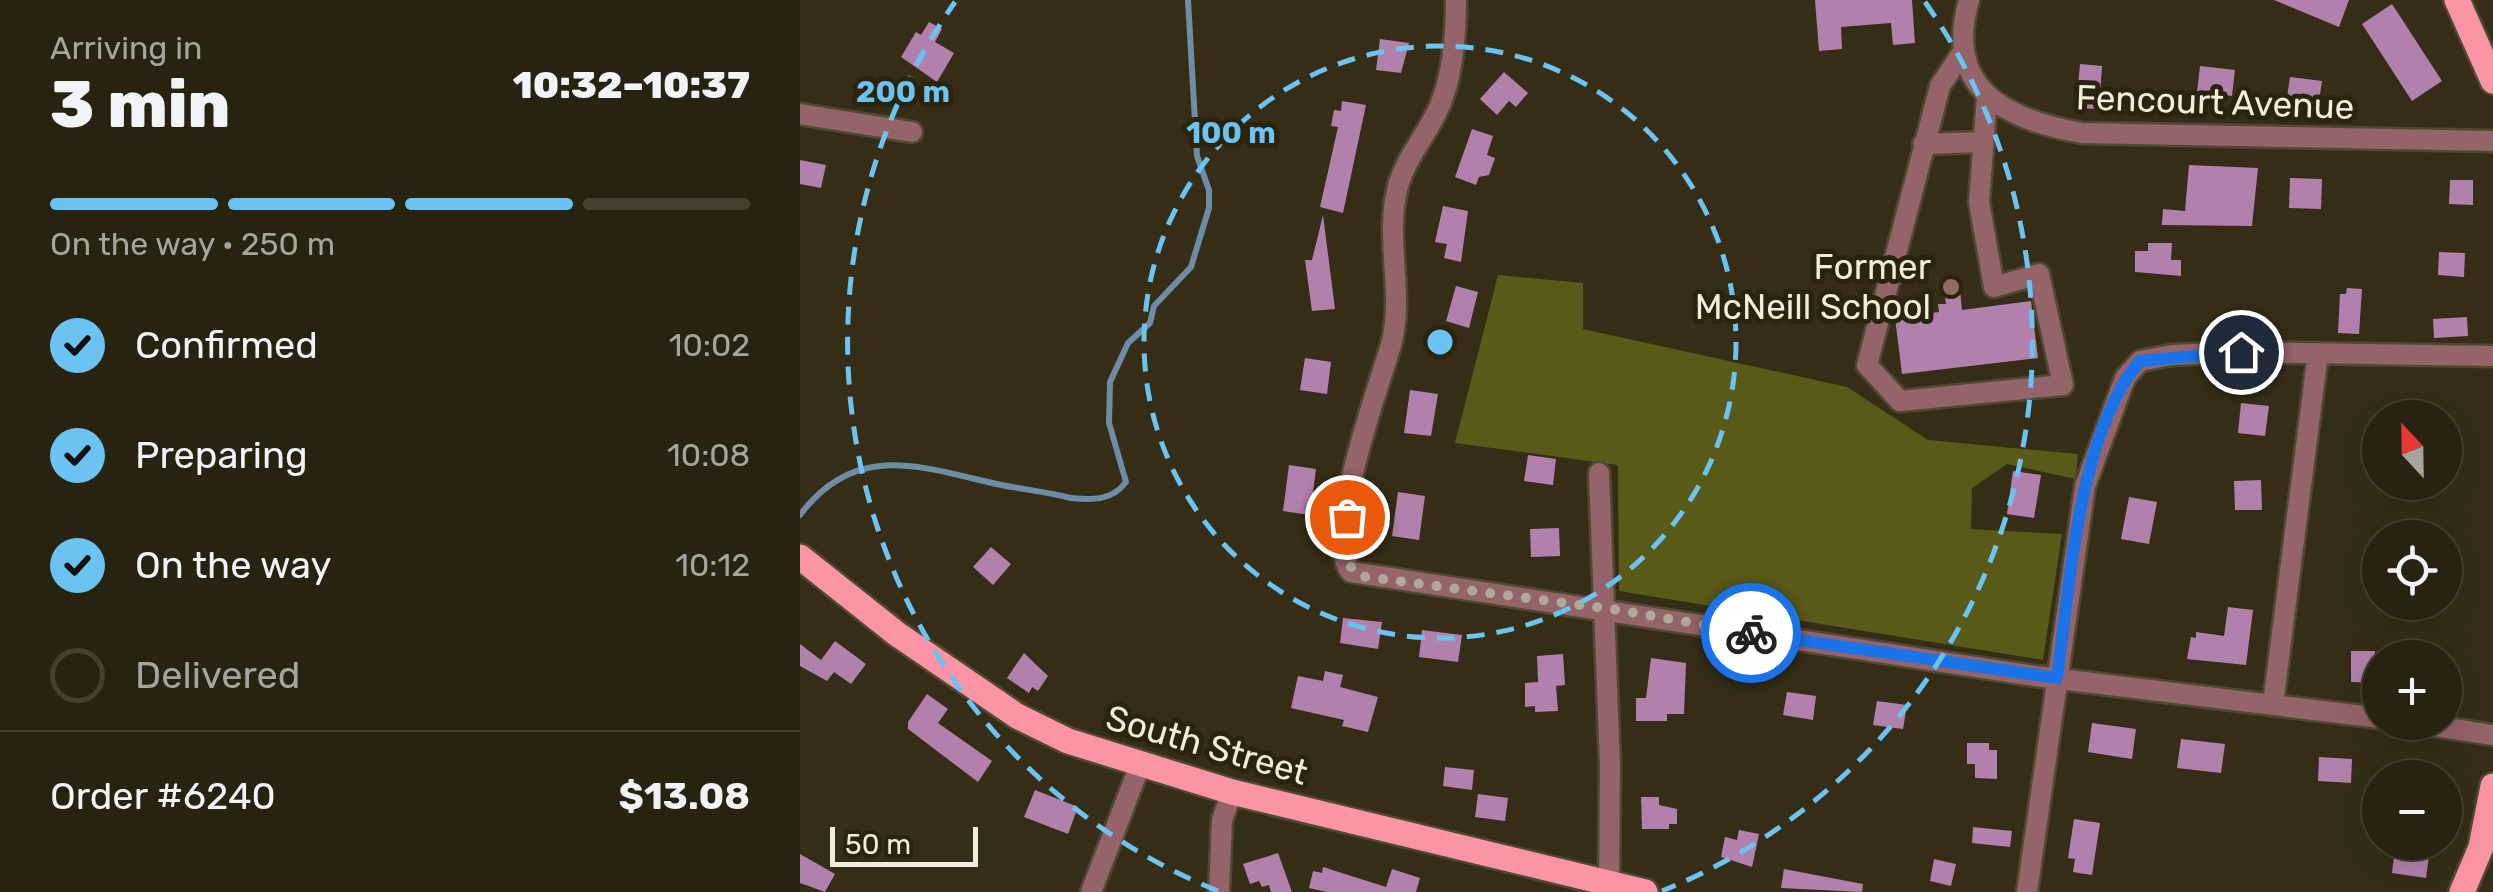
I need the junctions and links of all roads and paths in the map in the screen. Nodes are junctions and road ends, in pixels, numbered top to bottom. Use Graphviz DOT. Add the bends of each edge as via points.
graph roads {
  1 [pos="1456,0"];
  2 [pos="1969,0"];
  3 [pos="2457,0"];
  4 [pos="1964,50"];
  5 [pos="2493,81"];
  6 [pos="1987,96"];
  7 [pos="800,114"];
  8 [pos="912,132"];
  9 [pos="2493,141"];
  10 [pos="1980,142"];
  11 [pos="1923,144"];
  12 [pos="2318,353"];
  13 [pos="2493,356"];
  14 [pos="1599,473"];
  15 [pos="800,556"];
  16 [pos="1604,609"];
  17 [pos="2057,678"];
  18 [pos="2273,704"];
  19 [pos="2362,716"];
  20 [pos="2462,731"];
  21 [pos="2493,736"];
  22 [pos="1140,765"];
  23 [pos="2493,786"];
  24 [pos="1232,792"];
  25 [pos="1610,884"];
  26 [pos="1091,892"];
  27 [pos="1219,892"];
  28 [pos="1645,892"];
  29 [pos="2027,892"];
  30 [pos="2462,892"];
  1 -- 16 [label="street" via="1440,105 1405,166 1393,209 1394,328 1357,454 1345,565 1360,576"];
  2 -- 4 [label="street"];
  3 -- 5 [label="main road"];
  4 -- 6 [label="street"];
  4 -- 11 [label="street" via="1940,86"];
  6 -- 9 [label="street, Fencourt Avenue" via="2027,122 2082,133"];
  6 -- 10 [label="street"];
  7 -- 8 [label="street"];
  10 -- 11 [label="street"];
  10 -- 11 [label="street" via="1978,202 1994,288 2039,274 2063,385 1900,402 1867,365"];
  12 -- 13 [label="street"];
  12 -- 17 [label="street" via="2172,356 2140,361 2130,373 2084,486"];
  12 -- 18 [label="street"];
  14 -- 16 [label="street"];
  15 -- 22 [label="main road, South Street" via="897,634 1017,716"];
  16 -- 17 [label="street"];
  16 -- 25 [label="street"];
  17 -- 18 [label="street"];
  17 -- 29 [label="street"];
  18 -- 19 [label="street"];
  20 -- 21 [label="street"];
  22 -- 24 [label="main road, South Street"];
  22 -- 26 [label="street"];
  23 -- 30 [label="main road" via="2481,847"];
  24 -- 25 [label="main road, South Street"];
  24 -- 27 [label="street" via="1222,820"];
  25 -- 28 [label="main road, South Street"];
}
